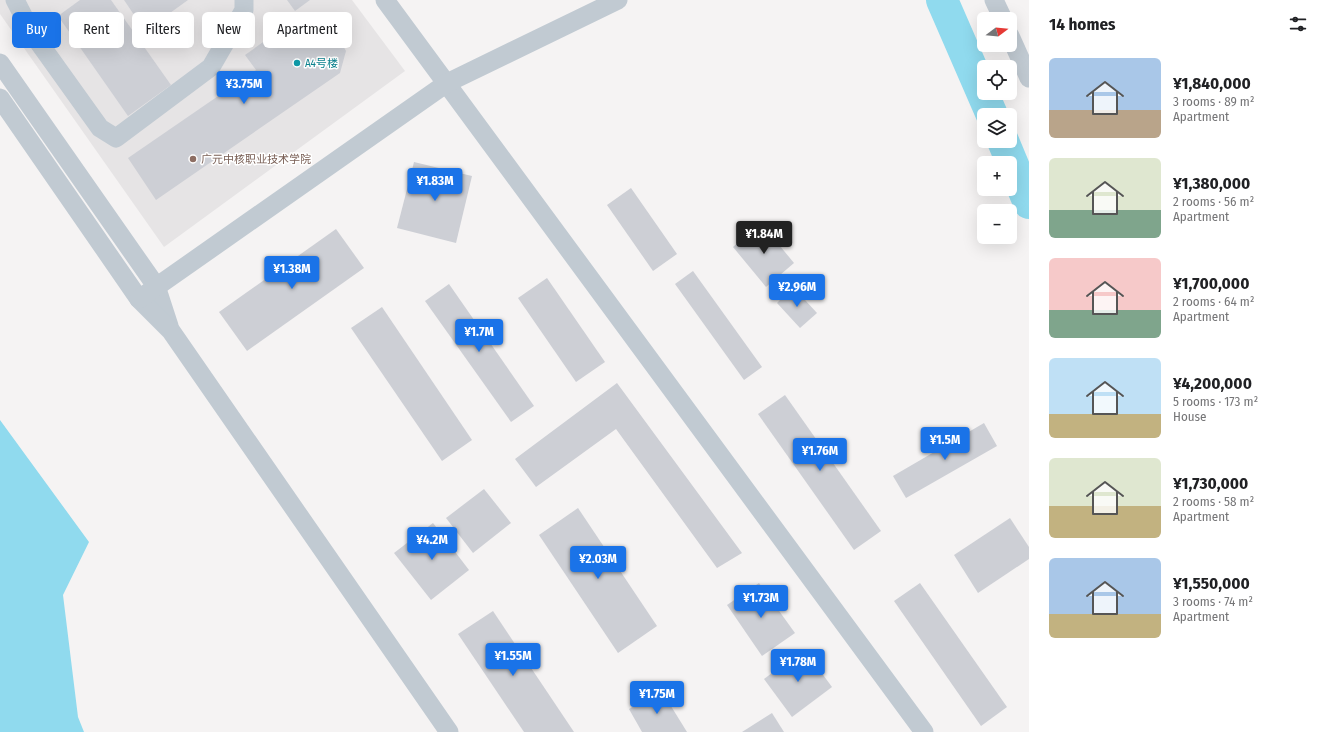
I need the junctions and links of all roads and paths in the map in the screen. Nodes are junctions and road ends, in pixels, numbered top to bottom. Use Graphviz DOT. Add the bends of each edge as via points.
graph roads {
  1 [pos="15,0"];
  2 [pos="244,0"];
  3 [pos="385,0"];
  4 [pos="618,0"];
  5 [pos="994,0"];
  6 [pos="999,12"];
  7 [pos="1017,51"];
  8 [pos="0,63"];
  9 [pos="1029,78"];
  10 [pos="447,83"];
  11 [pos="0,98"];
  12 [pos="156,286"];
  13 [pos="139,299"];
  14 [pos="171,331"];
  15 [pos="449,732"];
  16 [pos="924,732"];
  1 -- 2 [label="street" via="32,32 100,128 116,138 211,67 244,10"];
  3 -- 10 [label="street"];
  4 -- 10 [label="street"];
  5 -- 6 [label="street"];
  7 -- 9 [label="street"];
  8 -- 12 [label="street"];
  10 -- 12 [label="street"];
  10 -- 16 [label="street"];
  11 -- 13 [label="street"];
  12 -- 13 [label="street"];
  12 -- 14 [label="street"];
  13 -- 14 [label="street"];
  14 -- 15 [label="street"];
}
